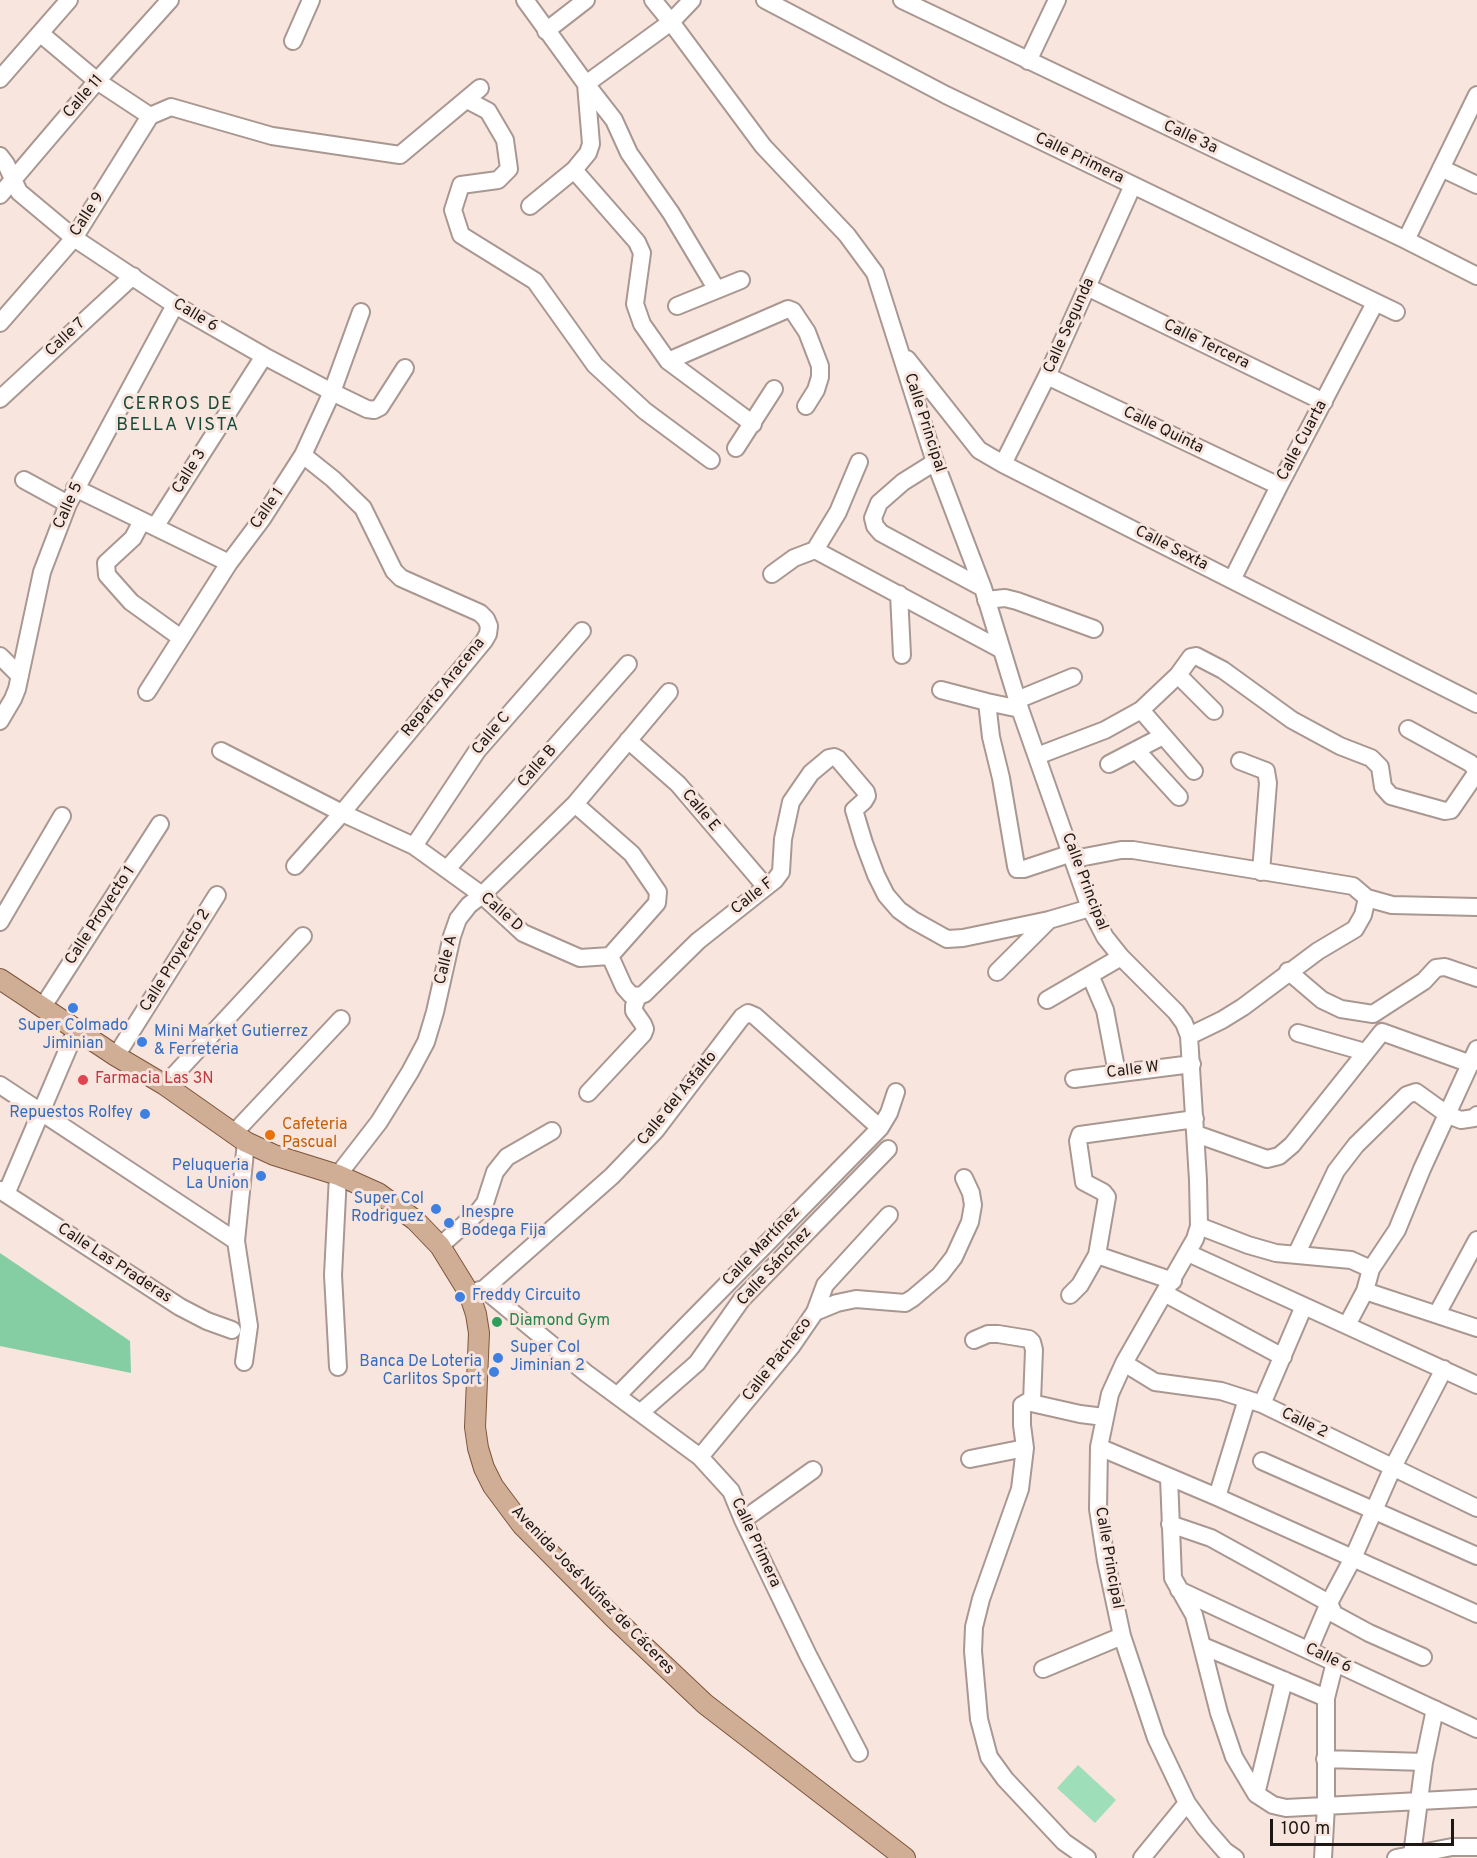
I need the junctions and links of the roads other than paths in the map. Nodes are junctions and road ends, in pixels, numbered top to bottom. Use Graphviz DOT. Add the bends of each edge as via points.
graph roads {
  1 [pos="69,0"];
  2 [pos="170,0"];
  3 [pos="311,0"];
  4 [pos="525,0"];
  5 [pos="586,0"];
  6 [pos="653,0"];
  7 [pos="692,0"];
  8 [pos="765,0"];
  9 [pos="902,0"];
  10 [pos="1057,0"];
  11 [pos="671,22"];
  12 [pos="546,31"];
  13 [pos="41,34"];
  14 [pos="293,41"];
  15 [pos="1028,61"];
  16 [pos="0,79"];
  17 [pos="97,81"];
  18 [pos="586,84"];
  19 [pos="480,88"];
  20 [pos="1477,95"];
  21 [pos="467,100"];
  22 [pos="150,116"];
  23 [pos="0,156"];
  24 [pos="1442,168"];
  25 [pos="574,170"];
  26 [pos="13,180"];
  27 [pos="1133,185"];
  28 [pos="1477,185"];
  29 [pos="0,195"];
  30 [pos="530,206"];
  31 [pos="74,238"];
  32 [pos="1406,240"];
  33 [pos="132,276"];
  34 [pos="1477,276"];
  35 [pos="741,280"];
  36 [pos="1088,287"];
  37 [pos="717,290"];
  38 [pos="1375,303"];
  39 [pos="176,305"];
  40 [pos="677,306"];
  41 [pos="361,312"];
  42 [pos="1396,312"];
  43 [pos="0,323"];
  44 [pos="901,351"];
  45 [pos="264,356"];
  46 [pos="668,361"];
  47 [pos="405,368"];
  48 [pos="1047,376"];
  49 [pos="774,389"];
  50 [pos="332,392"];
  51 [pos="0,399"];
  52 [pos="1324,402"];
  53 [pos="806,406"];
  54 [pos="753,424"];
  55 [pos="736,448"];
  56 [pos="303,455"];
  57 [pos="711,460"];
  58 [pos="859,462"];
  59 [pos="935,462"];
  60 [pos="1003,464"];
  61 [pos="24,480"];
  62 [pos="1279,486"];
  63 [pos="75,488"];
  64 [pos="68,504"];
  65 [pos="149,524"];
  66 [pos="815,550"];
  67 [pos="229,562"];
  68 [pos="772,574"];
  69 [pos="1232,580"];
  70 [pos="898,594"];
  71 [pos="984,594"];
  72 [pos="1094,629"];
  73 [pos="582,631"];
  74 [pos="181,638"];
  75 [pos="1002,650"];
  76 [pos="902,655"];
  77 [pos="0,656"];
  78 [pos="628,664"];
  79 [pos="1178,675"];
  80 [pos="20,676"];
  81 [pos="1073,677"];
  82 [pos="941,690"];
  83 [pos="147,692"];
  84 [pos="669,693"];
  85 [pos="987,702"];
  86 [pos="1018,704"];
  87 [pos="1477,704"];
  88 [pos="1141,710"];
  89 [pos="1214,711"];
  90 [pos="0,721"];
  91 [pos="1408,729"];
  92 [pos="1163,736"];
  93 [pos="628,740"];
  94 [pos="1136,750"];
  95 [pos="221,751"];
  96 [pos="1037,756"];
  97 [pos="1240,761"];
  98 [pos="1109,764"];
  99 [pos="1194,771"];
  100 [pos="1477,771"];
  101 [pos="1179,797"];
  102 [pos="575,804"];
  103 [pos="342,813"];
  104 [pos="62,816"];
  105 [pos="160,824"];
  106 [pos="414,846"];
  107 [pos="1073,856"];
  108 [pos="295,866"];
  109 [pos="447,869"];
  110 [pos="1261,872"];
  111 [pos="766,887"];
  112 [pos="217,895"];
  113 [pos="482,895"];
  114 [pos="1367,898"];
  115 [pos="1477,907"];
  116 [pos="1090,908"];
  117 [pos="1049,920"];
  118 [pos="0,922"];
  119 [pos="303,936"];
  120 [pos="610,956"];
  121 [pos="1121,957"];
  122 [pos="1288,971"];
  123 [pos="997,972"];
  124 [pos="1090,975"];
  125 [pos="1477,978"];
  126 [pos="0,979"];
  127 [pos="638,996"];
  128 [pos="1047,1000"];
  129 [pos="42,1008"];
  130 [pos="1373,1014"];
  131 [pos="341,1019"];
  132 [pos="76,1030"];
  133 [pos="1382,1032"];
  134 [pos="1298,1033"];
  135 [pos="1189,1036"];
  136 [pos="1365,1052"];
  137 [pos="116,1056"];
  138 [pos="1474,1057"];
  139 [pos="1192,1064"];
  140 [pos="1117,1073"];
  141 [pos="1074,1079"];
  142 [pos="0,1085"];
  143 [pos="165,1086"];
  144 [pos="896,1092"];
  145 [pos="588,1094"];
  146 [pos="40,1111"];
  147 [pos="1448,1115"];
  148 [pos="1477,1115"];
  149 [pos="1195,1126"];
  150 [pos="880,1128"];
  151 [pos="552,1131"];
  152 [pos="239,1138"];
  153 [pos="888,1149"];
  154 [pos="338,1175"];
  155 [pos="964,1178"];
  156 [pos="3,1192"];
  157 [pos="889,1215"];
  158 [pos="1199,1226"];
  159 [pos="1477,1240"];
  160 [pos="236,1242"];
  161 [pos="440,1246"];
  162 [pos="1188,1253"];
  163 [pos="1296,1254"];
  164 [pos="1097,1255"];
  165 [pos="1371,1269"];
  166 [pos="1168,1287"];
  167 [pos="476,1291"];
  168 [pos="1365,1291"];
  169 [pos="1070,1295"];
  170 [pos="1304,1306"];
  171 [pos="815,1312"];
  172 [pos="1437,1314"];
  173 [pos="1347,1325"];
  174 [pos="1477,1328"];
  175 [pos="232,1330"];
  176 [pos="974,1340"];
  177 [pos="1283,1357"];
  178 [pos="244,1362"];
  179 [pos="1124,1363"];
  180 [pos="338,1367"];
  181 [pos="1444,1369"];
  182 [pos="1477,1385"];
  183 [pos="617,1396"];
  184 [pos="1032,1402"];
  185 [pos="1255,1402"];
  186 [pos="640,1413"];
  187 [pos="1104,1417"];
  188 [pos="1025,1448"];
  189 [pos="1099,1448"];
  190 [pos="700,1457"];
  191 [pos="970,1459"];
  192 [pos="1262,1461"];
  193 [pos="1393,1467"];
  194 [pos="813,1470"];
  195 [pos="1169,1477"];
  196 [pos="1217,1497"];
  197 [pos="1477,1508"];
  198 [pos="1374,1512"];
  199 [pos="743,1520"];
  200 [pos="1170,1524"];
  201 [pos="1477,1556"];
  202 [pos="1353,1558"];
  203 [pos="1178,1589"];
  204 [pos="1329,1603"];
  205 [pos="1477,1614"];
  206 [pos="1122,1636"];
  207 [pos="1203,1646"];
  208 [pos="1309,1650"];
  209 [pos="1423,1657"];
  210 [pos="1335,1662"];
  211 [pos="1043,1669"];
  212 [pos="1284,1680"];
  213 [pos="1326,1698"];
  214 [pos="1435,1710"];
  215 [pos="1477,1729"];
  216 [pos="859,1753"];
  217 [pos="1325,1759"];
  218 [pos="1424,1762"];
  219 [pos="1256,1794"];
  220 [pos="1477,1798"];
  221 [pos="1419,1801"];
  222 [pos="1187,1803"];
  223 [pos="1326,1806"];
  224 [pos="1477,1846"];
  225 [pos="1404,1856"];
  226 [pos="905,1858"];
  227 [pos="1087,1858"];
  228 [pos="1142,1858"];
  229 [pos="1235,1858"];
  230 [pos="1323,1858"];
  1 -- 13 [label="street"];
  2 -- 17 [label="street, Calle 11"];
  3 -- 14 [label="street"];
  4 -- 12 [label="street"];
  5 -- 12 [label="street"];
  6 -- 11 [label="street, Calle Principal"];
  7 -- 11 [label="street"];
  8 -- 27 [label="street, Calle Primera" via="946,95"];
  9 -- 15 [label="street, Calle 3a"];
  10 -- 15 [label="street"];
  11 -- 18 [label="street"];
  11 -- 44 [label="street, Calle Principal" via="763,146 864,256 875,273"];
  12 -- 18 [label="street"];
  13 -- 16 [label="street"];
  13 -- 17 [label="street"];
  15 -- 32 [label="street, Calle 3a"];
  17 -- 22 [label="street"];
  17 -- 26 [label="street, Calle 11"];
  18 -- 25 [label="street" via="591,148"];
  18 -- 37 [label="street" via="614,120 629,153"];
  19 -- 21 [label="street"];
  20 -- 24 [label="street"];
  21 -- 22 [label="street" via="400,155 272,136 171,107"];
  21 -- 57 [label="street" via="488,111 506,140 509,169 498,180 461,185 453,210 461,235 535,281 595,365 645,411"];
  22 -- 31 [label="street, Calle 9"];
  23 -- 26 [label="street, Calle 6"];
  24 -- 28 [label="street"];
  24 -- 32 [label="street"];
  25 -- 30 [label="street"];
  25 -- 46 [label="street" via="637,242 642,253 635,304 642,324"];
  26 -- 29 [label="street, Calle 11"];
  26 -- 31 [label="street, Calle 6" via="19,192"];
  27 -- 36 [label="street, Calle Segunda"];
  27 -- 38 [label="street, Calle Primera"];
  31 -- 33 [label="street, Calle 6"];
  31 -- 43 [label="street, Calle 9"];
  32 -- 34 [label="street, Calle 3a"];
  33 -- 39 [label="street, Calle 6"];
  33 -- 51 [label="street, Calle 7"];
  35 -- 37 [label="street"];
  36 -- 48 [label="street, Calle Segunda"];
  36 -- 52 [label="street, Calle Tercera"];
  37 -- 40 [label="street"];
  38 -- 42 [label="street, Calle Primera"];
  38 -- 52 [label="street, Calle Cuarta"];
  39 -- 45 [label="street, Calle 6"];
  39 -- 63 [label="street, Calle 5"];
  41 -- 50 [label="street, Calle 1"];
  44 -- 59 [label="street, Calle Principal"];
  44 -- 60 [label="street, Calle Sexta" via="979,450"];
  45 -- 50 [label="street, Calle 6"];
  45 -- 65 [label="street, Calle 3"];
  46 -- 53 [label="street" via="788,309 807,332 820,366 816,390"];
  46 -- 54 [label="street"];
  47 -- 50 [label="street, Calle 6" via="380,408 374,410"];
  48 -- 60 [label="street, Calle Segunda"];
  48 -- 62 [label="street, Calle Quinta"];
  49 -- 54 [label="street"];
  50 -- 56 [label="street, Calle 1"];
  52 -- 62 [label="street, Calle Cuarta"];
  54 -- 55 [label="street"];
  56 -- 67 [label="street, Calle 1" via="269,510"];
  56 -- 103 [label="street, Reparto Aracena" via="363,508 401,578 480,613 489,626 484,641"];
  58 -- 66 [label="street" via="838,513"];
  59 -- 71 [label="street, Calle Principal"];
  59 -- 71 [label="street" via="879,503 873,518 875,526"];
  60 -- 69 [label="street, Calle Sexta"];
  61 -- 64 [label="street"];
  62 -- 69 [label="street, Calle Cuarta"];
  63 -- 64 [label="street, Calle 5"];
  63 -- 65 [label="street"];
  64 -- 80 [label="street, Calle 5" via="42,572"];
  65 -- 67 [label="street"];
  65 -- 74 [label="street, Calle 3" via="106,562 107,575 131,602"];
  66 -- 68 [label="street" via="794,558"];
  66 -- 70 [label="street"];
  67 -- 74 [label="street, Calle 1"];
  69 -- 87 [label="street, Calle Sexta"];
  70 -- 75 [label="street"];
  70 -- 76 [label="street"];
  71 -- 72 [label="street" via="1017,601"];
  71 -- 75 [label="street, Calle Principal"];
  73 -- 106 [label="street, Calle C" via="477,751"];
  74 -- 83 [label="street, Calle 1"];
  75 -- 86 [label="street, Calle Principal"];
  77 -- 80 [label="street"];
  78 -- 109 [label="street, Calle B"];
  79 -- 88 [label="street"];
  79 -- 89 [label="street"];
  79 -- 100 [label="street" via="1193,657 1223,670 1292,720 1371,758 1380,766 1383,787 1391,796 1451,810"];
  80 -- 90 [label="street, Calle 5"];
  81 -- 86 [label="street"];
  82 -- 85 [label="street"];
  84 -- 93 [label="street, Calle A"];
  85 -- 86 [label="street"];
  85 -- 107 [label="street" via="1017,869"];
  86 -- 96 [label="street, Calle Principal"];
  88 -- 92 [label="street"];
  88 -- 96 [label="street" via="1105,730"];
  91 -- 100 [label="street" via="1470,763"];
  92 -- 94 [label="street"];
  92 -- 99 [label="street"];
  93 -- 102 [label="street, Calle A"];
  93 -- 111 [label="street, Calle E" via="678,784"];
  94 -- 98 [label="street"];
  94 -- 101 [label="street"];
  95 -- 103 [label="street, Calle D"];
  96 -- 107 [label="street, Calle Principal"];
  97 -- 110 [label="street" via="1266,771"];
  102 -- 113 [label="street, Calle A"];
  102 -- 120 [label="street" via="632,854 658,892 657,903"];
  103 -- 106 [label="street, Calle D"];
  103 -- 108 [label="street, Reparto Aracena"];
  104 -- 118 [label="street"];
  105 -- 129 [label="street, Calle Proyecto 1"];
  106 -- 109 [label="street, Calle D"];
  107 -- 110 [label="street" via="1133,850"];
  107 -- 116 [label="street, Calle Principal"];
  109 -- 113 [label="street, Calle D"];
  110 -- 114 [label="street" via="1353,886"];
  111 -- 117 [label="street, Calle F" via="779,876 790,802 811,773 834,757 866,792 854,814 876,875 886,896 899,910 947,939"];
  111 -- 127 [label="street, Calle F"];
  112 -- 137 [label="street, Calle Proyecto 2"];
  113 -- 120 [label="street, Calle D" via="523,933 548,945 579,958"];
  113 -- 154 [label="street, Calle A" via="458,919 426,1042 379,1122"];
  114 -- 115 [label="street" via="1392,905"];
  114 -- 122 [label="street" via="1355,930"];
  116 -- 117 [label="street"];
  116 -- 121 [label="street, Calle Principal"];
  117 -- 123 [label="street"];
  119 -- 143 [label="street"];
  120 -- 127 [label="street" via="624,987"];
  121 -- 124 [label="street"];
  121 -- 135 [label="street, Calle Principal" via="1176,1012"];
  122 -- 130 [label="street" via="1322,1000 1341,1009"];
  122 -- 135 [label="street" via="1243,1007"];
  124 -- 128 [label="street"];
  124 -- 140 [label="street" via="1105,1010"];
  125 -- 130 [label="street" via="1445,967 1436,968 1424,981"];
  126 -- 129 [label="main road, Avenida José Núñez de Cáceres"];
  127 -- 145 [label="street" via="634,1011 645,1029 643,1034"];
  129 -- 132 [label="main road, Avenida José Núñez de Cáceres"];
  130 -- 133 [label="street"];
  131 -- 152 [label="street"];
  132 -- 137 [label="main road, Avenida José Núñez de Cáceres"];
  132 -- 146 [label="street"];
  133 -- 136 [label="street"];
  133 -- 138 [label="street"];
  134 -- 136 [label="street"];
  135 -- 139 [label="street, Calle Principal"];
  136 -- 149 [label="street" via="1292,1145 1279,1156 1267,1159"];
  137 -- 143 [label="main road, Avenida José Núñez de Cáceres"];
  138 -- 147 [label="street"];
  139 -- 140 [label="street, Calle W"];
  139 -- 149 [label="street, Calle Principal"];
  140 -- 141 [label="street, Calle W"];
  142 -- 146 [label="street"];
  143 -- 152 [label="main road, Avenida José Núñez de Cáceres"];
  144 -- 150 [label="street, Calle Martínez"];
  146 -- 156 [label="street"];
  146 -- 160 [label="street"];
  147 -- 148 [label="street" via="1461,1120"];
  147 -- 163 [label="street" via="1416,1092 1407,1095 1356,1145 1336,1171"];
  147 -- 165 [label="street" via="1397,1230"];
  149 -- 158 [label="street, Calle Principal"];
  149 -- 164 [label="street" via="1080,1136 1084,1182 1107,1197"];
  150 -- 167 [label="street, Calle del Asfalto" via="748,1013 656,1130 612,1176"];
  150 -- 183 [label="street, Calle Martínez"];
  151 -- 161 [label="street" via="507,1157 495,1172 485,1203"];
  152 -- 154 [label="main road, Avenida José Núñez de Cáceres" via="274,1155"];
  152 -- 160 [label="street"];
  153 -- 186 [label="street, Calle Sánchez" via="742,1299 697,1363"];
  154 -- 161 [label="main road, Avenida José Núñez de Cáceres" via="378,1193 415,1220"];
  154 -- 180 [label="street" via="333,1275"];
  155 -- 171 [label="street, Calle Pacheco" via="973,1205 970,1222 954,1257 940,1275 905,1303 856,1299"];
  156 -- 175 [label="street, Calle Las Praderas" via="180,1307"];
  157 -- 171 [label="street" via="825,1285"];
  158 -- 162 [label="street, Calle Principal"];
  158 -- 163 [label="street" via="1248,1245"];
  159 -- 172 [label="street"];
  160 -- 178 [label="street" via="249,1326"];
  161 -- 167 [label="main road, Avenida José Núñez de Cáceres"];
  162 -- 166 [label="street, Calle Principal"];
  162 -- 170 [label="street"];
  163 -- 165 [label="street" via="1351,1260"];
  164 -- 166 [label="street"];
  164 -- 169 [label="street"];
  165 -- 168 [label="street"];
  166 -- 177 [label="street"];
  166 -- 179 [label="street, Calle Principal"];
  167 -- 183 [label="street, Calle Primera"];
  167 -- 226 [label="main road, Avenida José Núñez de Cáceres" via="478,1448 493,1486 522,1525 705,1704"];
  168 -- 172 [label="street"];
  168 -- 173 [label="street"];
  170 -- 173 [label="street"];
  170 -- 177 [label="street"];
  171 -- 190 [label="street, Calle Pacheco"];
  172 -- 174 [label="street"];
  173 -- 181 [label="street"];
  176 -- 184 [label="street" via="998,1334 1032,1342"];
  177 -- 185 [label="street"];
  179 -- 185 [label="street, Calle 2" via="1155,1382 1221,1391"];
  179 -- 187 [label="street, Calle Principal"];
  181 -- 182 [label="street"];
  181 -- 193 [label="street"];
  183 -- 186 [label="street, Calle Primera"];
  184 -- 187 [label="street"];
  184 -- 188 [label="street" via="1022,1405"];
  185 -- 193 [label="street, Calle 2"];
  185 -- 196 [label="street"];
  186 -- 190 [label="street, Calle Primera"];
  187 -- 189 [label="street, Calle Principal"];
  188 -- 191 [label="street"];
  188 -- 227 [label="street" via="1020,1490 974,1627 979,1719 989,1757 1005,1779 1064,1842"];
  189 -- 195 [label="street"];
  189 -- 206 [label="street, Calle Principal" via="1098,1509"];
  190 -- 199 [label="street, Calle Primera" via="731,1491"];
  192 -- 198 [label="street"];
  193 -- 197 [label="street, Calle 2"];
  193 -- 198 [label="street"];
  194 -- 199 [label="street"];
  195 -- 196 [label="street"];
  195 -- 200 [label="street"];
  196 -- 202 [label="street"];
  198 -- 201 [label="street"];
  198 -- 202 [label="street"];
  199 -- 216 [label="street, Calle Primera"];
  200 -- 203 [label="street" via="1173,1578"];
  200 -- 204 [label="street" via="1211,1538"];
  202 -- 204 [label="street"];
  202 -- 205 [label="street"];
  203 -- 207 [label="street" via="1194,1615"];
  203 -- 208 [label="street, Calle 6"];
  204 -- 208 [label="street"];
  204 -- 209 [label="street" via="1334,1614"];
  206 -- 211 [label="street"];
  206 -- 222 [label="street, Calle Principal" via="1156,1738"];
  207 -- 212 [label="street"];
  207 -- 219 [label="street" via="1234,1756"];
  208 -- 210 [label="street, Calle 6"];
  210 -- 213 [label="street"];
  210 -- 214 [label="street, Calle 6"];
  212 -- 213 [label="street"];
  212 -- 219 [label="street"];
  213 -- 217 [label="street"];
  214 -- 215 [label="street, Calle 6"];
  214 -- 218 [label="street"];
  217 -- 218 [label="street"];
  217 -- 223 [label="street"];
  218 -- 221 [label="street"];
  219 -- 223 [label="street" via="1286,1808"];
  220 -- 221 [label="street"];
  221 -- 223 [label="street"];
  221 -- 225 [label="street"];
  222 -- 228 [label="street"];
  222 -- 229 [label="street, Calle Principal"];
  223 -- 230 [label="street"];
  224 -- 225 [label="street" via="1452,1846"];
}
